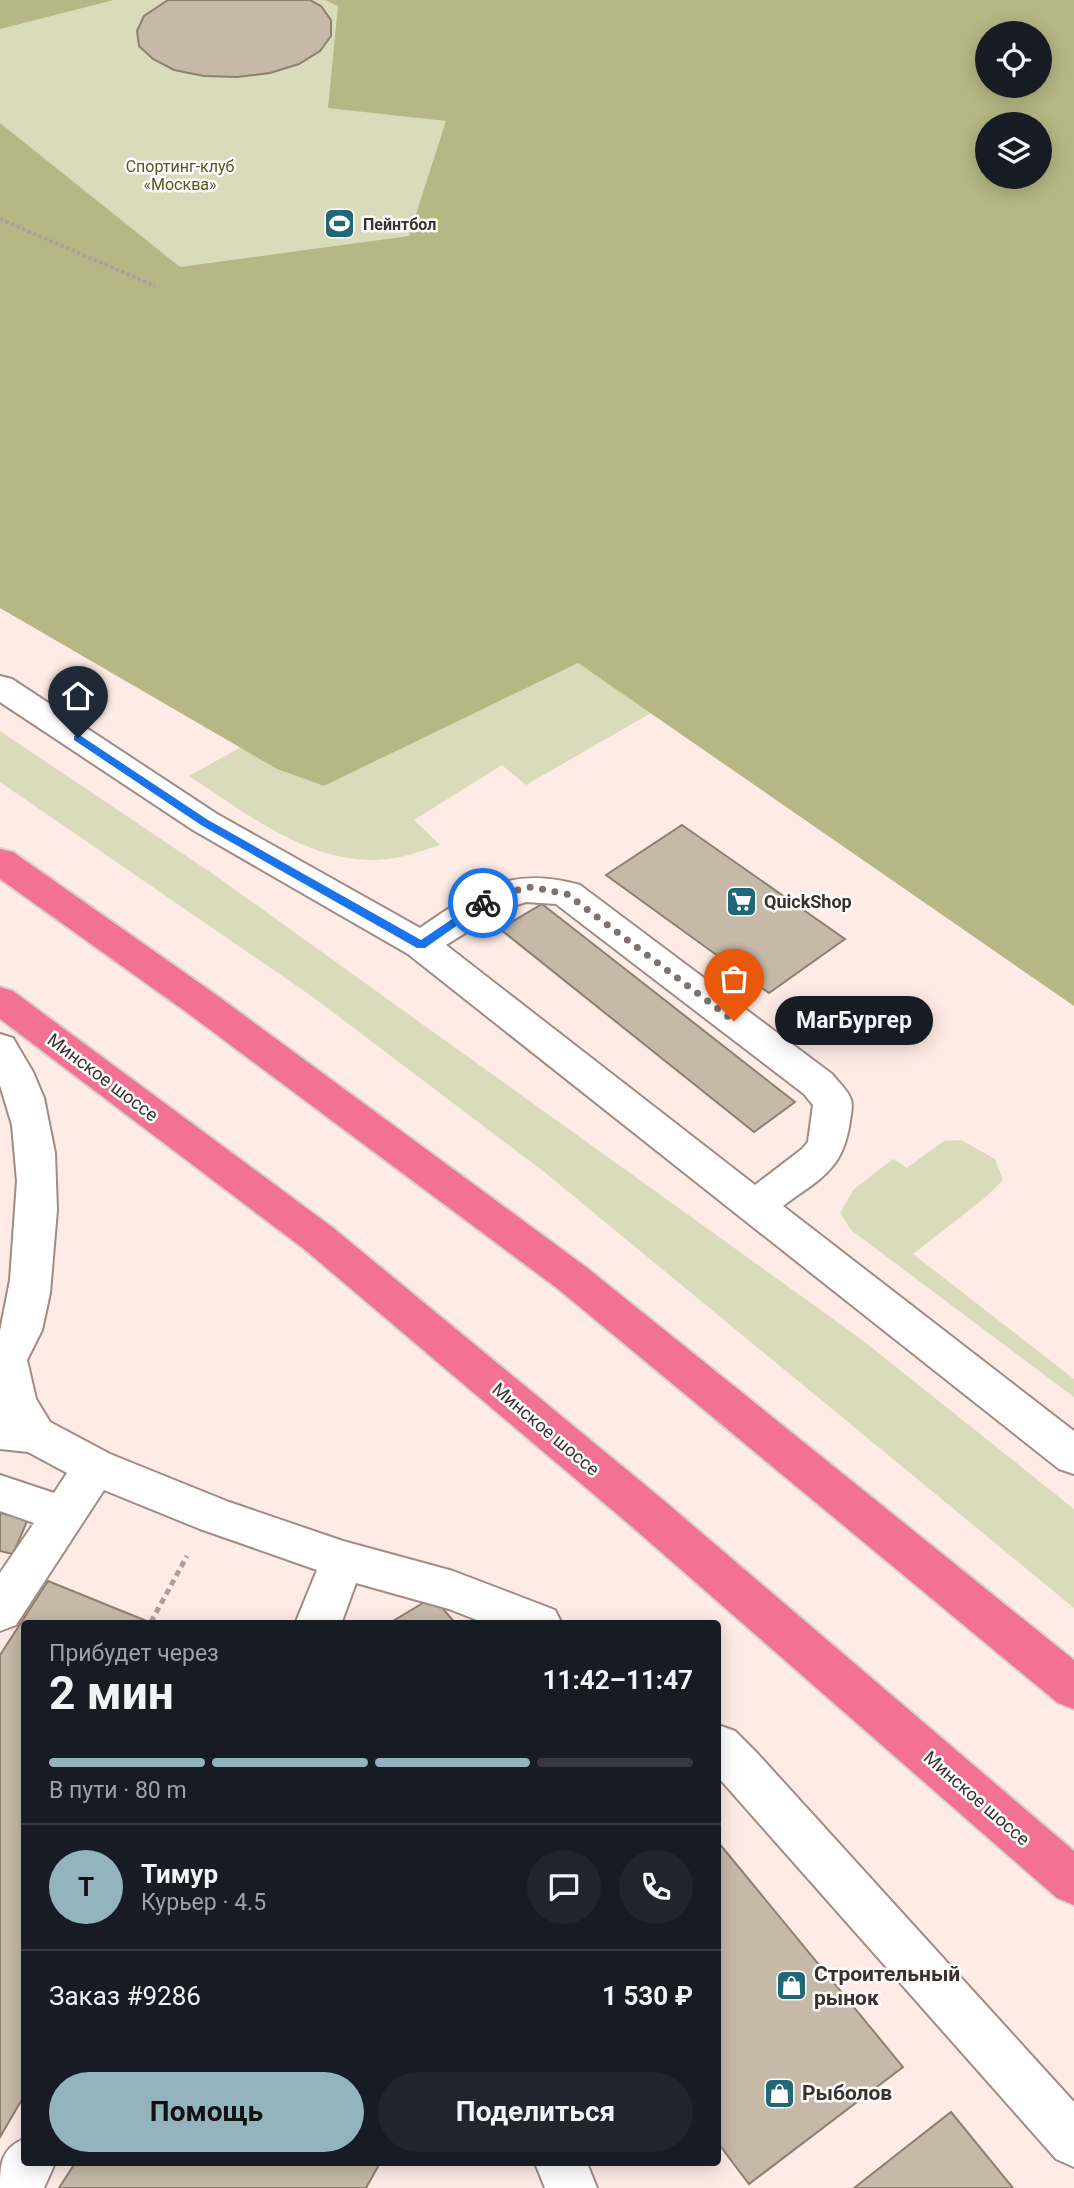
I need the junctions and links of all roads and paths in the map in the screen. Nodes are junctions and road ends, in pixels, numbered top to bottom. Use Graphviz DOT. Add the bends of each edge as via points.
graph roads {
  1 [pos="0,219"];
  2 [pos="155,286"];
  3 [pos="0,687"];
  4 [pos="0,861"];
  5 [pos="421,945"];
  6 [pos="0,1000"];
  7 [pos="0,1048"];
  8 [pos="755,1206"];
  9 [pos="3,1362"];
  10 [pos="17,1433"];
  11 [pos="1074,1455"];
  12 [pos="95,1467"];
  13 [pos="0,1493"];
  14 [pos="65,1514"];
  15 [pos="343,1560"];
  16 [pos="182,1562"];
  17 [pos="0,1611"];
  18 [pos="151,1620"];
  19 [pos="320,1620"];
  20 [pos="529,1620"];
  21 [pos="1074,1688"];
  22 [pos="721,1749"];
  23 [pos="1074,1882"];
  24 [pos="1074,2141"];
  25 [pos="27,2166"];
  26 [pos="562,2166"];
  27 [pos="15,2188"];
  28 [pos="571,2188"];
  1 -- 2 [label="path"];
  3 -- 5 [label="street" via="205,822"];
  4 -- 21 [label="highway" via="572,1278"];
  5 -- 8 [label="street"];
  5 -- 8 [label="street" via="495,895 531,887 558,890 818,1084 833,1102 827,1146 816,1160"];
  6 -- 23 [label="highway, Минское шоссе" via="318,1238 646,1512"];
  7 -- 9 [label="street" via="13,1066 36,1149 39,1206 27,1315"];
  8 -- 11 [label="street"];
  9 -- 10 [label="street" via="20,1415"];
  10 -- 12 [label="street"];
  12 -- 14 [label="street"];
  12 -- 15 [label="street"];
  13 -- 14 [label="street"];
  14 -- 17 [label="street"];
  15 -- 19 [label="street"];
  15 -- 20 [label="street" via="453,1591"];
  16 -- 18 [label="path"];
  22 -- 24 [label="street"];
  25 -- 27 [label="street"];
  26 -- 28 [label="street"];
}
